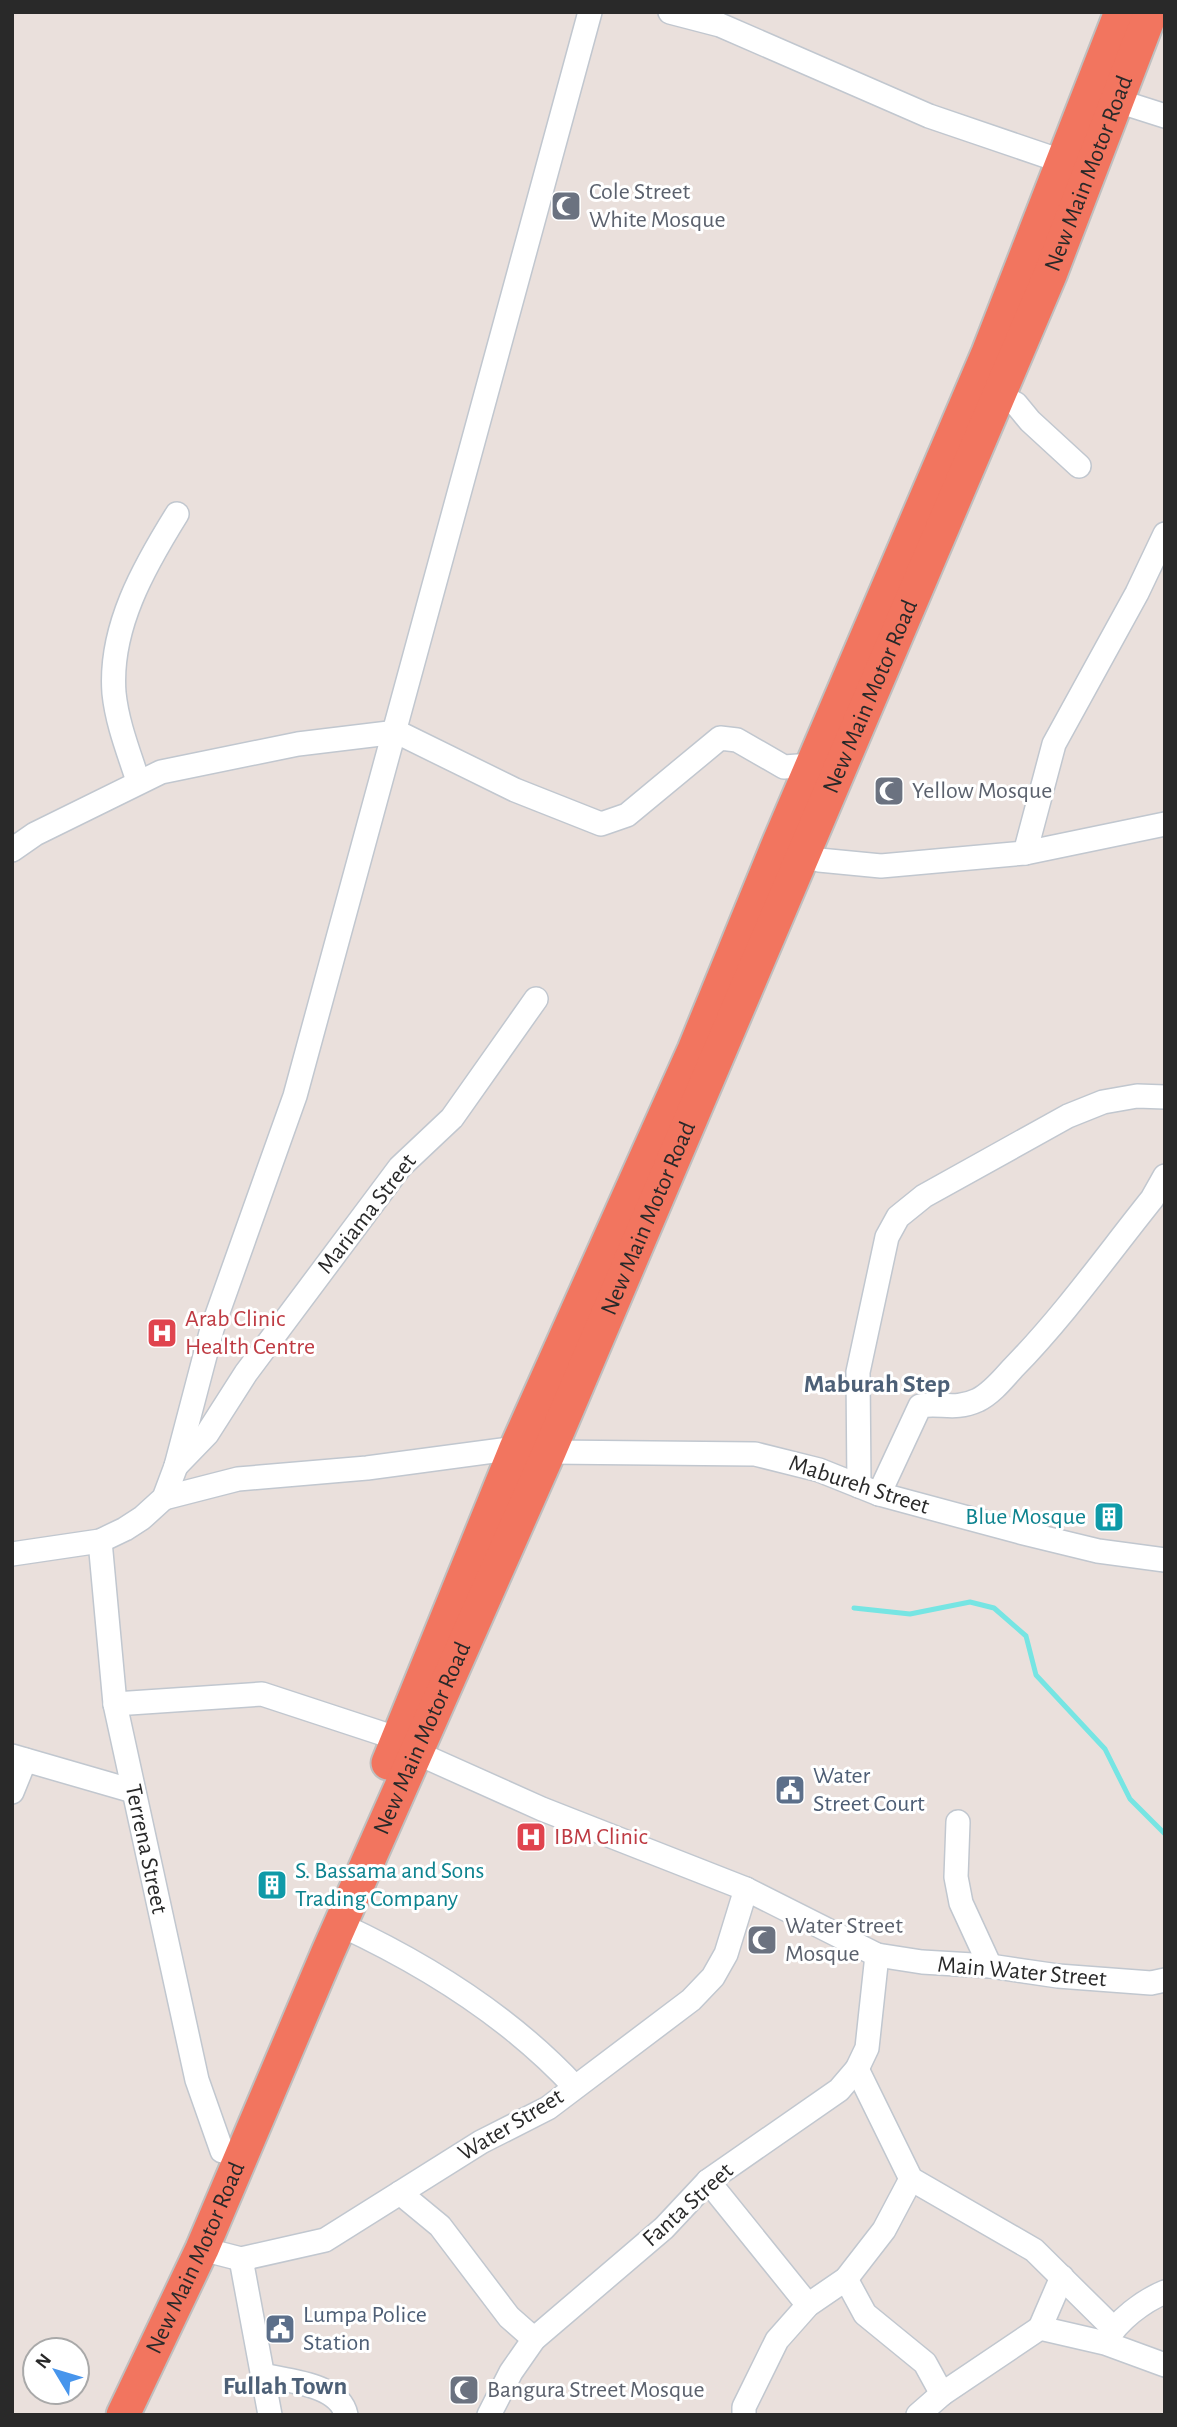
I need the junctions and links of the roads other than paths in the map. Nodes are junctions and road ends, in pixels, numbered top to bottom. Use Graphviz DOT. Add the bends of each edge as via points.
graph roads {
  1 [pos="590,12"];
  2 [pos="670,12"];
  3 [pos="1121,12"];
  4 [pos="1151,12"];
  5 [pos="1118,101"];
  6 [pos="1165,116"];
  7 [pos="1064,162"];
  8 [pos="1037,269"];
  9 [pos="999,395"];
  10 [pos="1079,466"];
  11 [pos="177,514"];
  12 [pos="1165,534"];
  13 [pos="397,732"];
  14 [pos="812,765"];
  15 [pos="138,781"];
  16 [pos="1165,824"];
  17 [pos="12,850"];
  18 [pos="790,852"];
  19 [pos="1026,853"];
  20 [pos="536,999"];
  21 [pos="1165,1097"];
  22 [pos="1165,1176"];
  23 [pos="516,1448"];
  24 [pos="549,1452"];
  25 [pos="176,1466"];
  26 [pos="869,1490"];
  27 [pos="164,1497"];
  28 [pos="100,1541"];
  29 [pos="12,1553"];
  30 [pos="1165,1560"];
  31 [pos="115,1704"];
  32 [pos="408,1746"];
  33 [pos="18,1758"];
  34 [pos="133,1791"];
  35 [pos="12,1792"];
  36 [pos="958,1822"];
  37 [pos="746,1889"];
  38 [pos="341,1924"];
  39 [pos="877,1955"];
  40 [pos="990,1966"];
  41 [pos="1165,1980"];
  42 [pos="857,2069"];
  43 [pos="575,2087"];
  44 [pos="222,2151"];
  45 [pos="911,2179"];
  46 [pos="708,2181"];
  47 [pos="400,2193"];
  48 [pos="202,2249"];
  49 [pos="241,2259"];
  50 [pos="1062,2277"];
  51 [pos="846,2279"];
  52 [pos="1165,2292"];
  53 [pos="808,2305"];
  54 [pos="1040,2328"];
  55 [pos="1109,2336"];
  56 [pos="534,2339"];
  57 [pos="1162,2371"];
  58 [pos="262,2375"];
  59 [pos="942,2394"];
  60 [pos="106,2415"];
  61 [pos="123,2415"];
  62 [pos="270,2415"];
  63 [pos="346,2415"];
  64 [pos="489,2415"];
  65 [pos="744,2415"];
  66 [pos="918,2415"];
  1 -- 13 [label="street"];
  2 -- 7 [label="street" via="720,25 929,116"];
  3 -- 7 [label="highway, New Main Motor Road"];
  4 -- 5 [label="highway, New Main Motor Road"];
  5 -- 6 [label="street"];
  5 -- 8 [label="highway, New Main Motor Road"];
  7 -- 8 [label="highway, New Main Motor Road"];
  8 -- 9 [label="highway, New Main Motor Road"];
  8 -- 14 [label="highway, New Main Motor Road"];
  9 -- 10 [label="street" via="1016,404"];
  9 -- 18 [label="highway, New Main Motor Road"];
  11 -- 15 [label="street" via="134,591 117,650 114,693"];
  12 -- 19 [label="street" via="1054,744"];
  13 -- 14 [label="street" via="515,790 601,824 627,815 720,738 737,740 784,768"];
  13 -- 15 [label="street" via="298,744 161,772"];
  13 -- 25 [label="street" via="295,1096 212,1329"];
  14 -- 18 [label="highway, New Main Motor Road"];
  15 -- 17 [label="street"];
  16 -- 19 [label="street"];
  18 -- 19 [label="street" via="881,866"];
  18 -- 23 [label="highway, New Main Motor Road" via="694,1050"];
  18 -- 24 [label="highway, New Main Motor Road"];
  20 -- 25 [label="street, Mariama Street" via="452,1118 400,1167 246,1373 207,1434"];
  21 -- 26 [label="street" via="1103,1102 1068,1116 924,1196 898,1217 887,1237 858,1372"];
  22 -- 26 [label="street" via="1153,1199 1033,1348 979,1399 947,1408 920,1406"];
  23 -- 27 [label="street" via="238,1479"];
  23 -- 32 [label="highway, New Main Motor Road"];
  24 -- 26 [label="street, Mabureh Street" via="755,1454 819,1470"];
  24 -- 32 [label="highway, New Main Motor Road"];
  25 -- 27 [label="street"];
  26 -- 30 [label="street, Mabureh Street" via="1098,1551"];
  27 -- 28 [label="street" via="142,1518"];
  28 -- 29 [label="street"];
  28 -- 31 [label="street, Terrena Street"];
  31 -- 32 [label="street, Main Water Street" via="262,1694"];
  31 -- 34 [label="street, Terrena Street"];
  32 -- 37 [label="street, Main Water Street" via="542,1809"];
  32 -- 38 [label="highway, New Main Motor Road"];
  32 -- 44 [label="highway, New Main Motor Road" via="306,1946"];
  33 -- 34 [label="street"];
  33 -- 35 [label="street"];
  34 -- 44 [label="street, Terrena Street" via="197,2080"];
  36 -- 40 [label="street" via="956,1877 961,1903"];
  37 -- 39 [label="street, Main Water Street"];
  37 -- 43 [label="street, Water Street" via="726,1954 713,1977 691,2000"];
  38 -- 43 [label="street" via="479,2002"];
  38 -- 48 [label="highway, New Main Motor Road"];
  39 -- 40 [label="street, Main Water Street"];
  39 -- 42 [label="street, Fanta Street" via="867,2048"];
  40 -- 41 [label="street, Main Water Street" via="1058,1976 1151,1983"];
  42 -- 45 [label="street"];
  42 -- 46 [label="street, Fanta Street" via="839,2090"];
  43 -- 47 [label="street, Water Street" via="548,2108 481,2142"];
  44 -- 60 [label="highway, New Main Motor Road"];
  45 -- 50 [label="street" via="1034,2250"];
  45 -- 51 [label="street" via="884,2231"];
  46 -- 53 [label="street"];
  46 -- 56 [label="street, Fanta Street" via="664,2228"];
  47 -- 49 [label="street, Water Street" via="325,2240"];
  47 -- 56 [label="street" via="440,2226 509,2317"];
  48 -- 49 [label="street, Water Street"];
  48 -- 61 [label="highway, New Main Motor Road"];
  49 -- 58 [label="street"];
  50 -- 54 [label="street"];
  50 -- 55 [label="street"];
  51 -- 53 [label="street"];
  51 -- 59 [label="street" via="865,2314 925,2363"];
  52 -- 55 [label="street"];
  53 -- 65 [label="street" via="777,2340"];
  54 -- 55 [label="street"];
  54 -- 59 [label="street"];
  55 -- 57 [label="street"];
  56 -- 64 [label="street, Fanta Street"];
  58 -- 62 [label="street"];
  58 -- 63 [label="street" via="327,2391"];
  59 -- 66 [label="street"];
}
